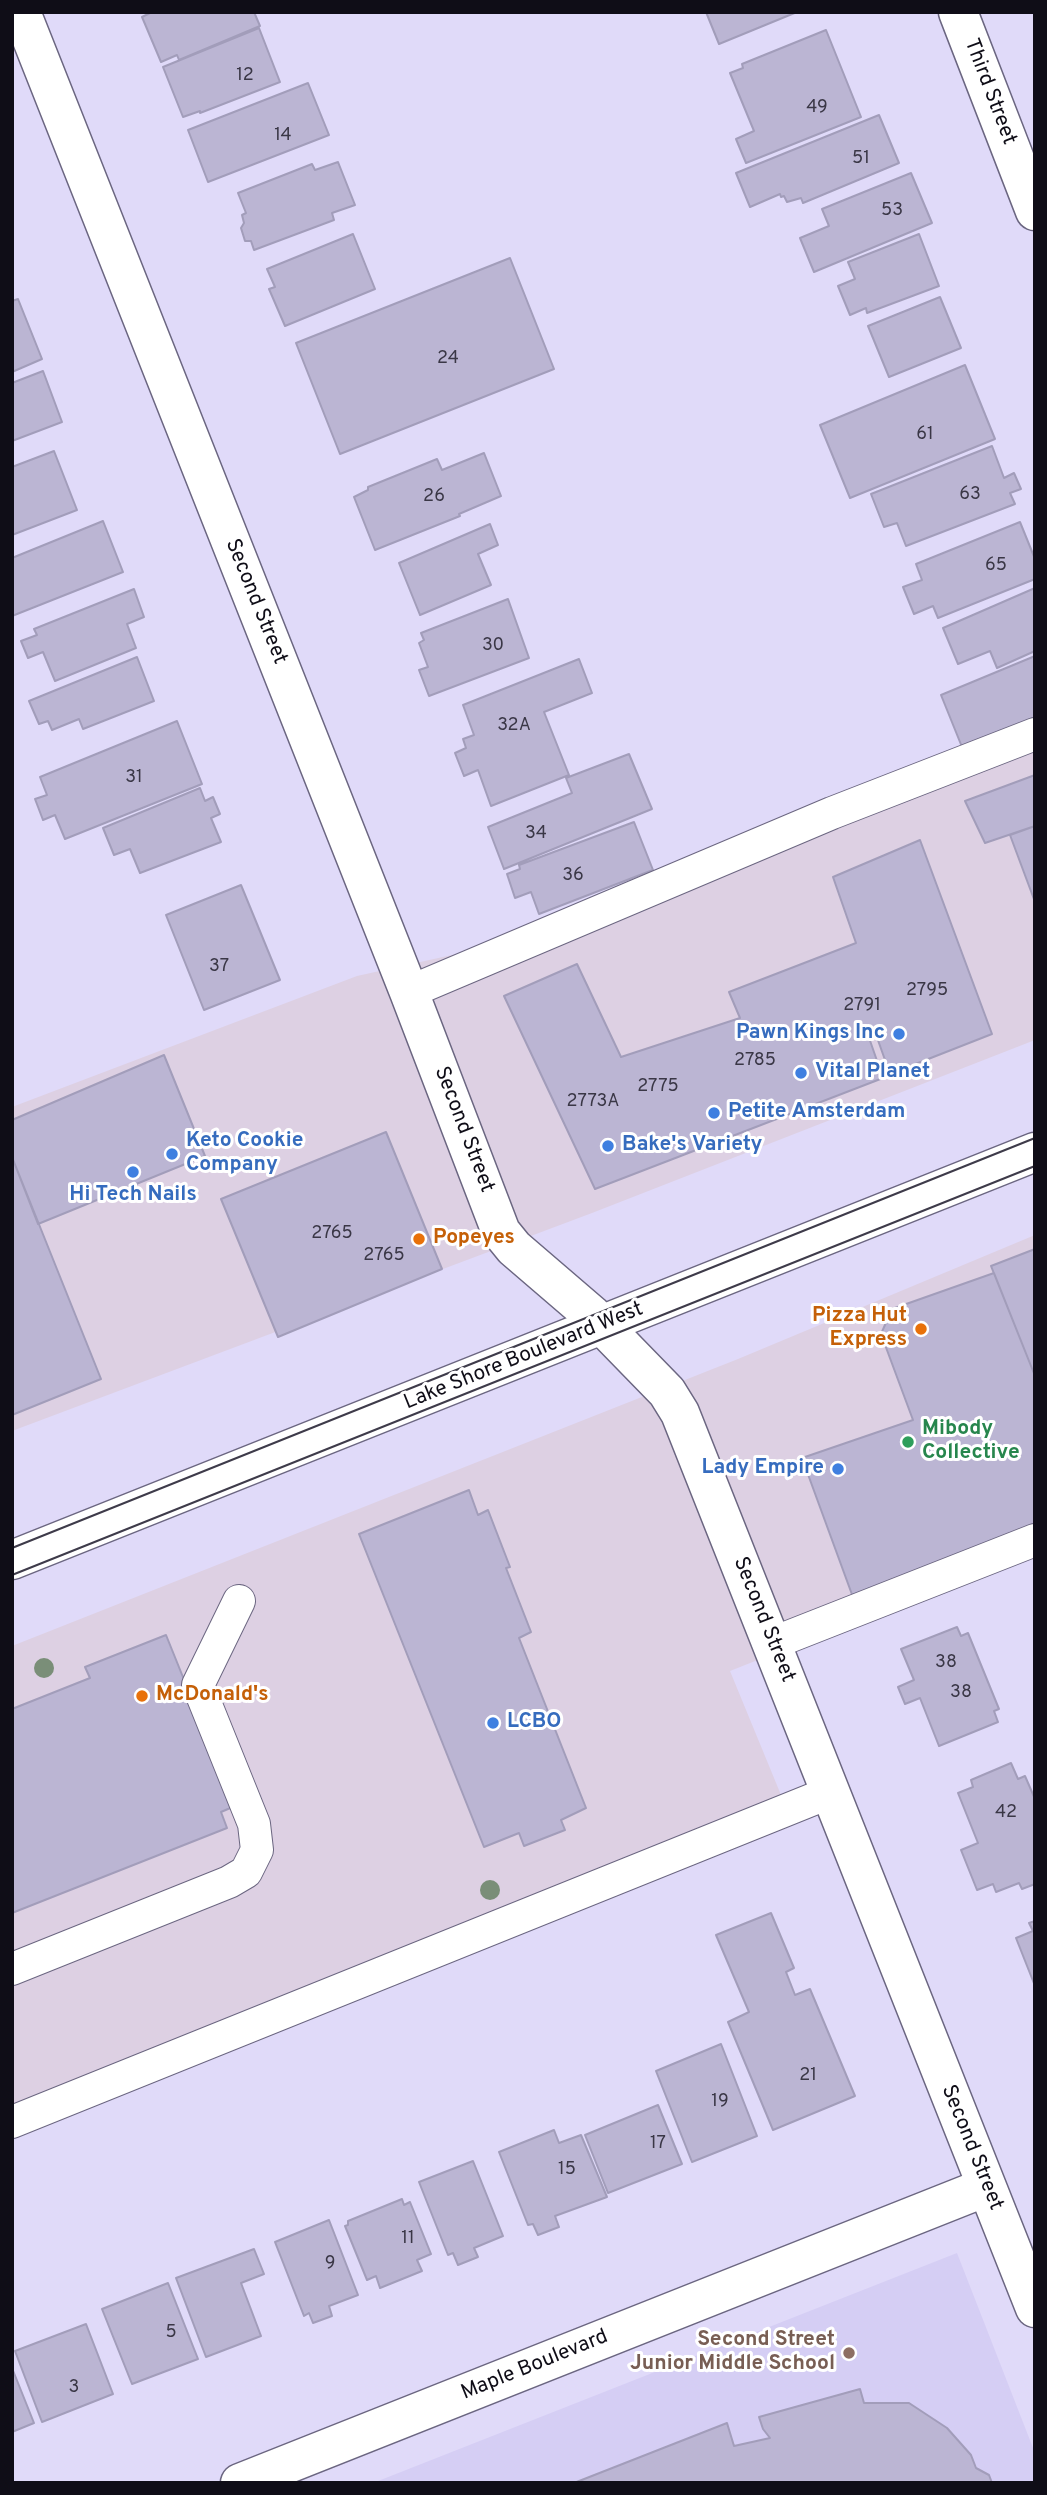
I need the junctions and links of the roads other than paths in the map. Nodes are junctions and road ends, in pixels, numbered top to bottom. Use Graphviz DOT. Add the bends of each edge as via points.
graph roads {
  1 [pos="21,12"];
  2 [pos="958,12"];
  3 [pos="1035,211"];
  4 [pos="1035,734"];
  5 [pos="409,992"];
  6 [pos="1035,1152"];
  7 [pos="601,1326"];
  8 [pos="1035,1540"];
  9 [pos="12,1560"];
  10 [pos="239,1601"];
  11 [pos="773,1643"];
  12 [pos="831,1792"];
  13 [pos="12,1969"];
  14 [pos="12,2122"];
  15 [pos="986,2187"];
  16 [pos="1035,2308"];
  17 [pos="240,2483"];
  1 -- 5 [label="street, Second Street"];
  2 -- 3 [label="street, Third Street"];
  4 -- 5 [label="lane" via="832,813"];
  5 -- 7 [label="street, Second Street" via="501,1232"];
  6 -- 7 [label="street, Lake Shore Boulevard West"];
  7 -- 9 [label="street, Lake Shore Boulevard West"];
  7 -- 11 [label="street, Second Street" via="667,1392 680,1413"];
  8 -- 11 [label="lane"];
  10 -- 13 [label="lane" via="198,1685 254,1824 257,1850 246,1872"];
  11 -- 12 [label="street, Second Street"];
  12 -- 14 [label="lane"];
  12 -- 15 [label="street, Second Street"];
  15 -- 16 [label="street, Second Street"];
  15 -- 17 [label="street, Maple Boulevard"];
}
